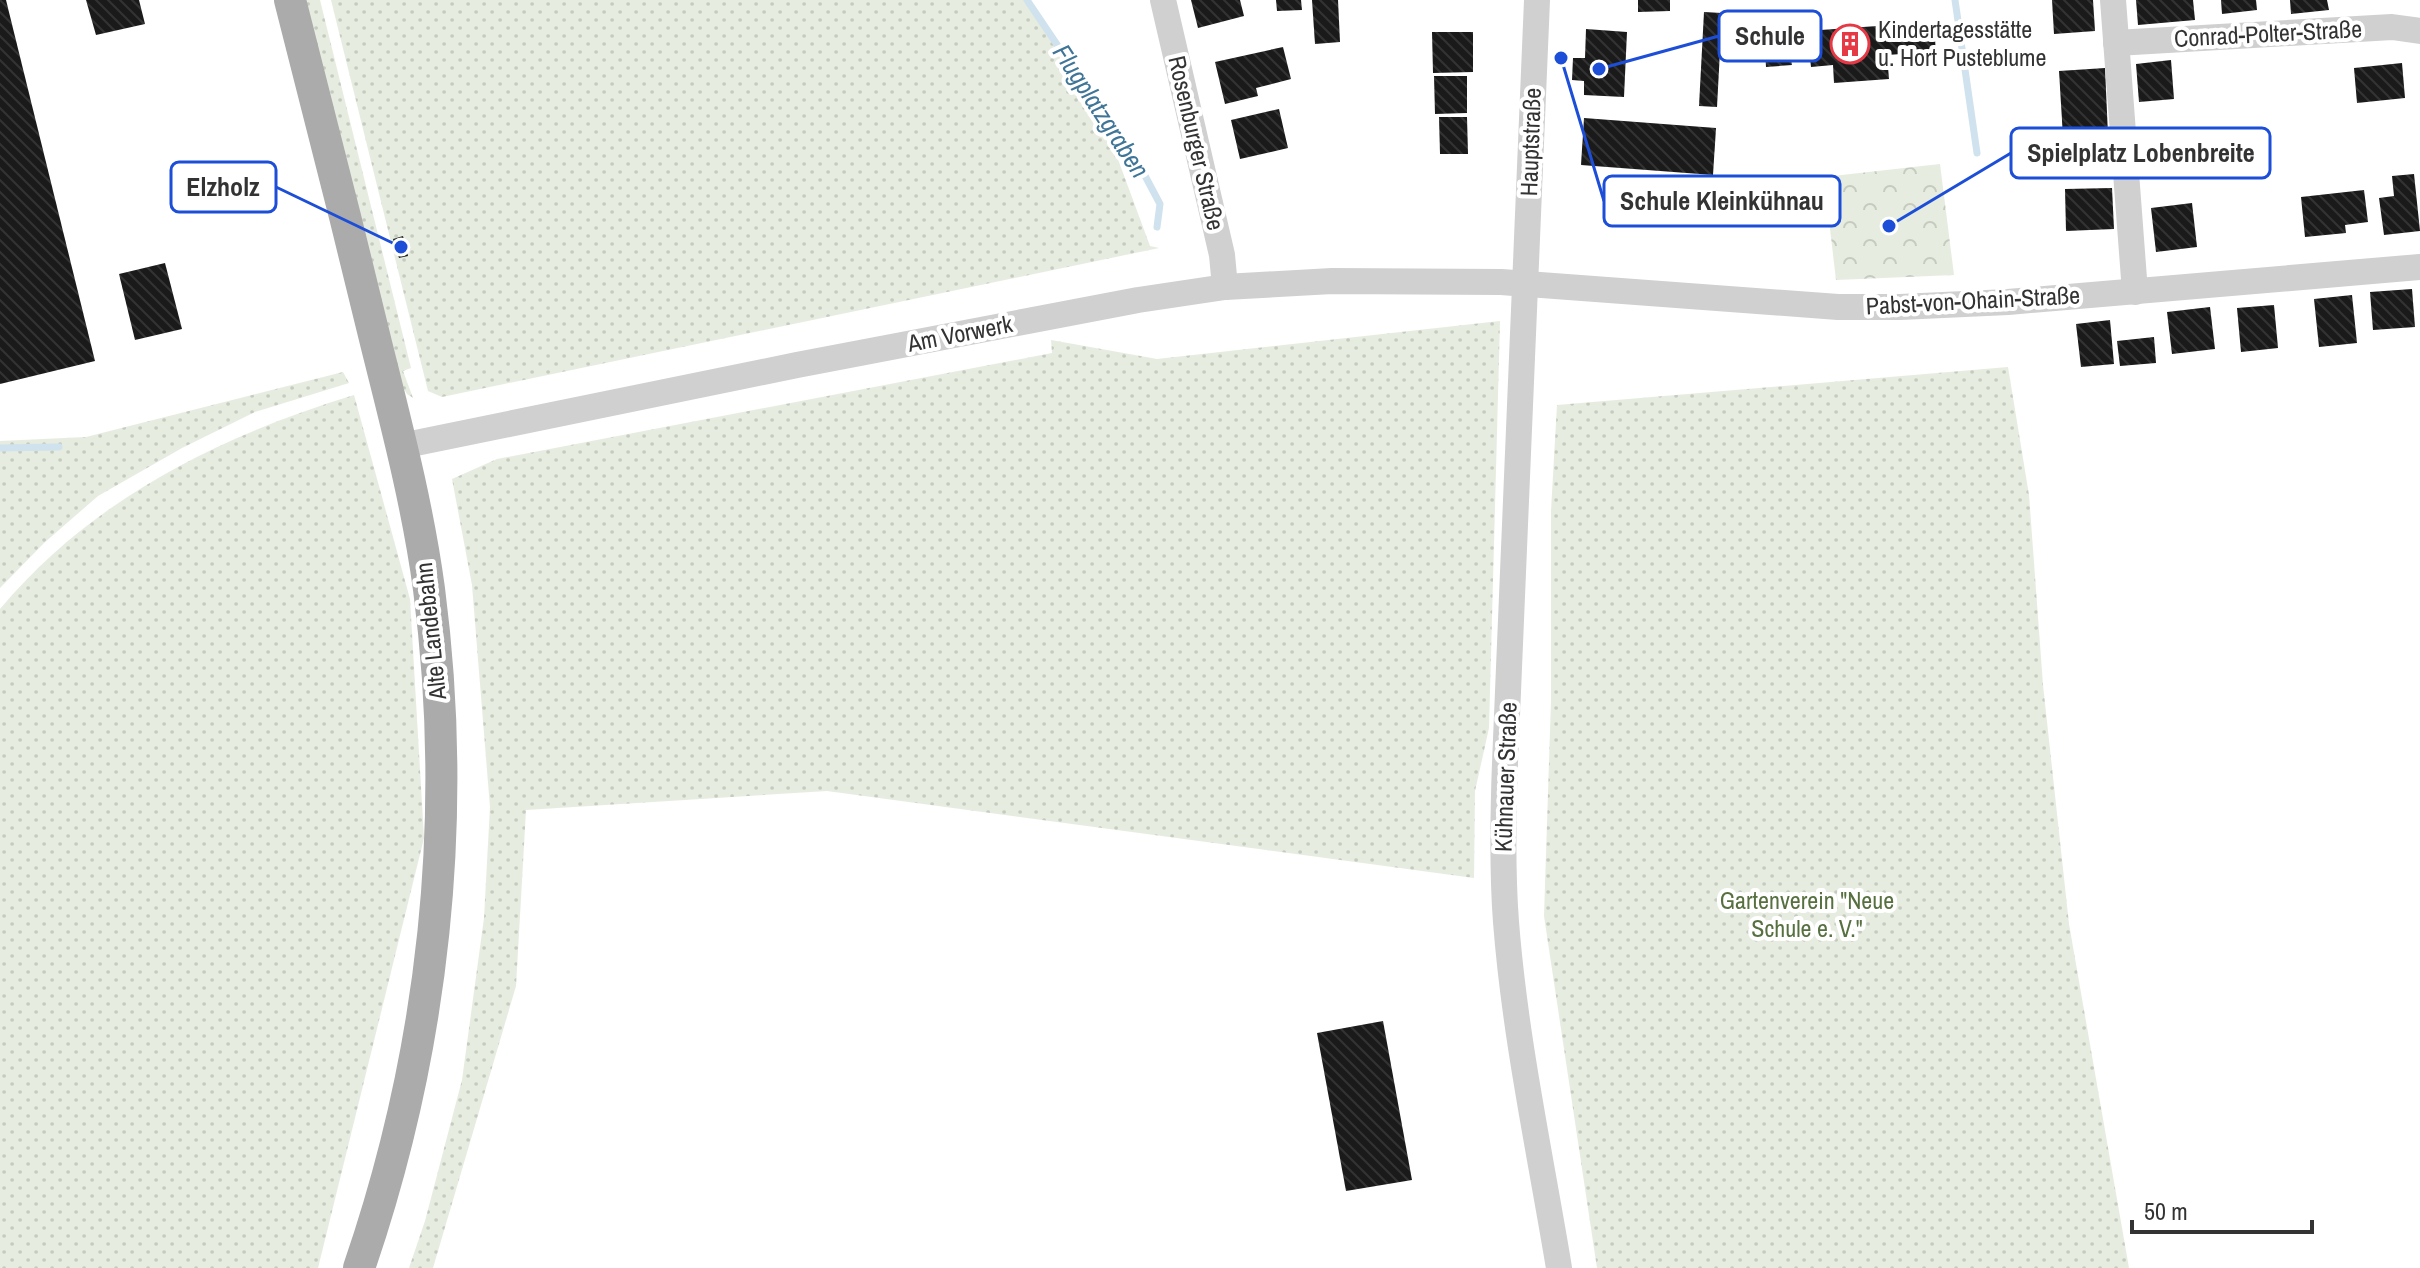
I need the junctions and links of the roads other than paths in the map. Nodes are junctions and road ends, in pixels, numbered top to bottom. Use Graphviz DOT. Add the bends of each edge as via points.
graph roads {
  1 [pos="290,0"];
  2 [pos="1163,0"];
  3 [pos="1537,0"];
  4 [pos="2113,0"];
  5 [pos="2420,31"];
  6 [pos="2116,43"];
  7 [pos="2420,267"];
  8 [pos="1525,283"];
  9 [pos="1225,287"];
  10 [pos="2135,292"];
  11 [pos="401,446"];
  12 [pos="359,1268"];
  13 [pos="1559,1268"];
  1 -- 11 [label="main road, Alte Landebahn"];
  2 -- 9 [label="street, Rosenburger Straße"];
  3 -- 8 [label="street, Hauptstraße"];
  4 -- 6 [label="street"];
  5 -- 6 [label="street, Conrad-Polter-Straße" via="2392,27"];
  6 -- 10 [label="street"];
  7 -- 10 [label="street, Pabst-von-Ohain-Straße"];
  8 -- 9 [label="street, Am Vorwerk" via="1332,281"];
  8 -- 10 [label="street, Pabst-von-Ohain-Straße" via="1838,307"];
  8 -- 13 [label="street, Kühnauer Straße" via="1504,871 1518,1021"];
  9 -- 11 [label="street, Am Vorwerk" via="812,362"];
  11 -- 12 [label="main road, Alte Landebahn" via="434,634 441,761 439,878 418,1050 390,1171"];
}
